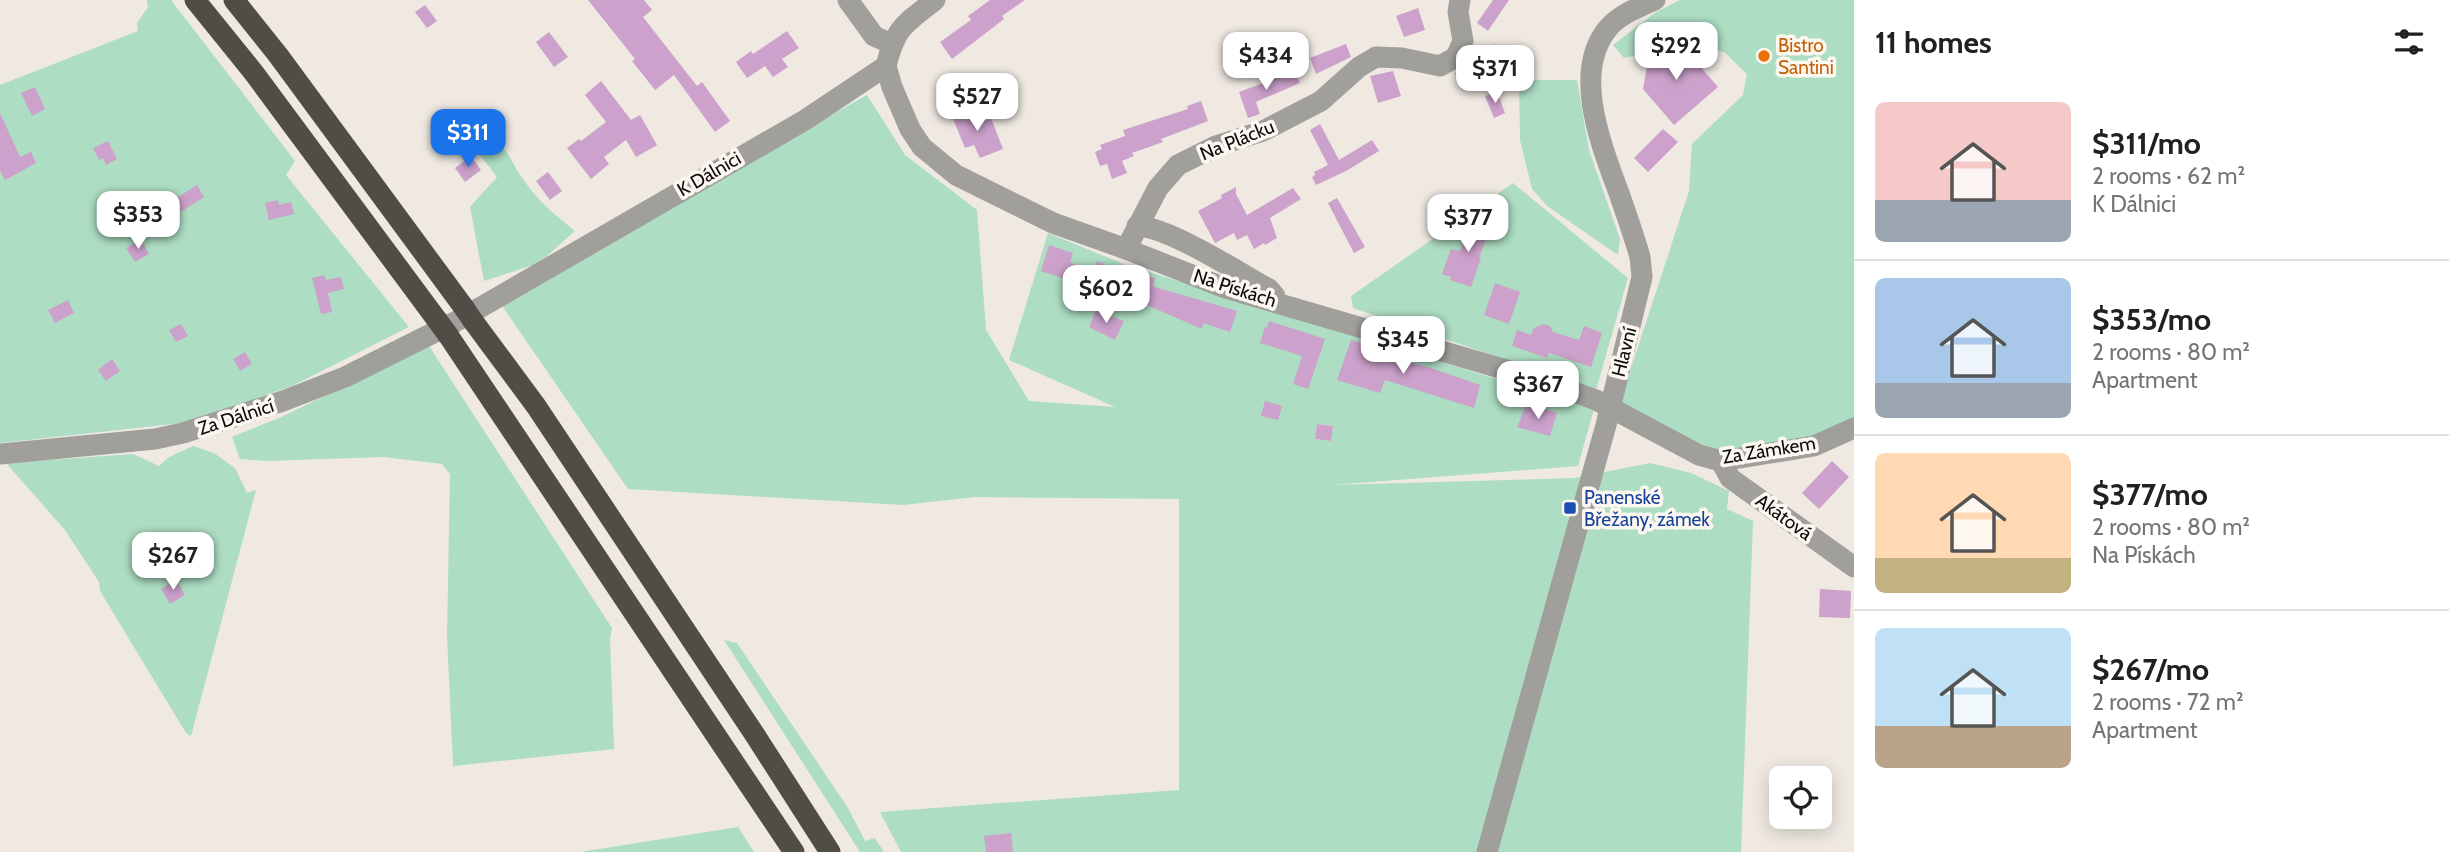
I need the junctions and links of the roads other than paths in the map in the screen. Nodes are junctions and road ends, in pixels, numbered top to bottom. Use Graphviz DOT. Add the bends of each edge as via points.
graph roads {
  1 [pos="195,0"];
  2 [pos="234,0"];
  3 [pos="848,0"];
  4 [pos="935,0"];
  5 [pos="1461,0"];
  6 [pos="1655,0"];
  7 [pos="892,44"];
  8 [pos="886,66"];
  9 [pos="1137,226"];
  10 [pos="1125,249"];
  11 [pos="1281,303"];
  12 [pos="456,321"];
  13 [pos="1610,408"];
  14 [pos="1854,428"];
  15 [pos="0,454"];
  16 [pos="1721,461"];
  17 [pos="1854,567"];
  18 [pos="794,852"];
  19 [pos="830,852"];
  20 [pos="1487,852"];
  1 -- 12 [label="highway"];
  2 -- 12 [label="highway" via="278,55"];
  3 -- 7 [label="street" via="874,36"];
  4 -- 7 [label="street" via="899,29"];
  5 -- 9 [label="street, Na Plácku" via="1458,12 1463,41 1456,57 1440,66 1376,57 1321,100 1263,131 1216,146 1178,165 1158,188"];
  6 -- 13 [label="street, Hlavní" via="1608,28 1592,70 1597,133 1643,271"];
  7 -- 8 [label="street"];
  8 -- 10 [label="street, Na Pískách" via="910,129 937,162 1016,207"];
  8 -- 12 [label="street, K Dálnici" via="805,120"];
  9 -- 10 [label="street, Na Plácku"];
  9 -- 11 [label="street" via="1151,227 1198,250 1269,289"];
  10 -- 11 [label="street, Na Pískách" via="1224,288"];
  11 -- 13 [label="street, Na Pískách" via="1541,380"];
  12 -- 15 [label="street, Za Dálnicí" via="345,377 201,429 155,439"];
  12 -- 18 [label="highway"];
  12 -- 19 [label="highway" via="543,417"];
  13 -- 16 [label="street, Za Zámkem" via="1699,455"];
  13 -- 20 [label="street, Hlavní"];
  14 -- 16 [label="street, Za Zámkem" via="1814,446"];
  16 -- 17 [label="street, Akátová" via="1730,478"];
}
